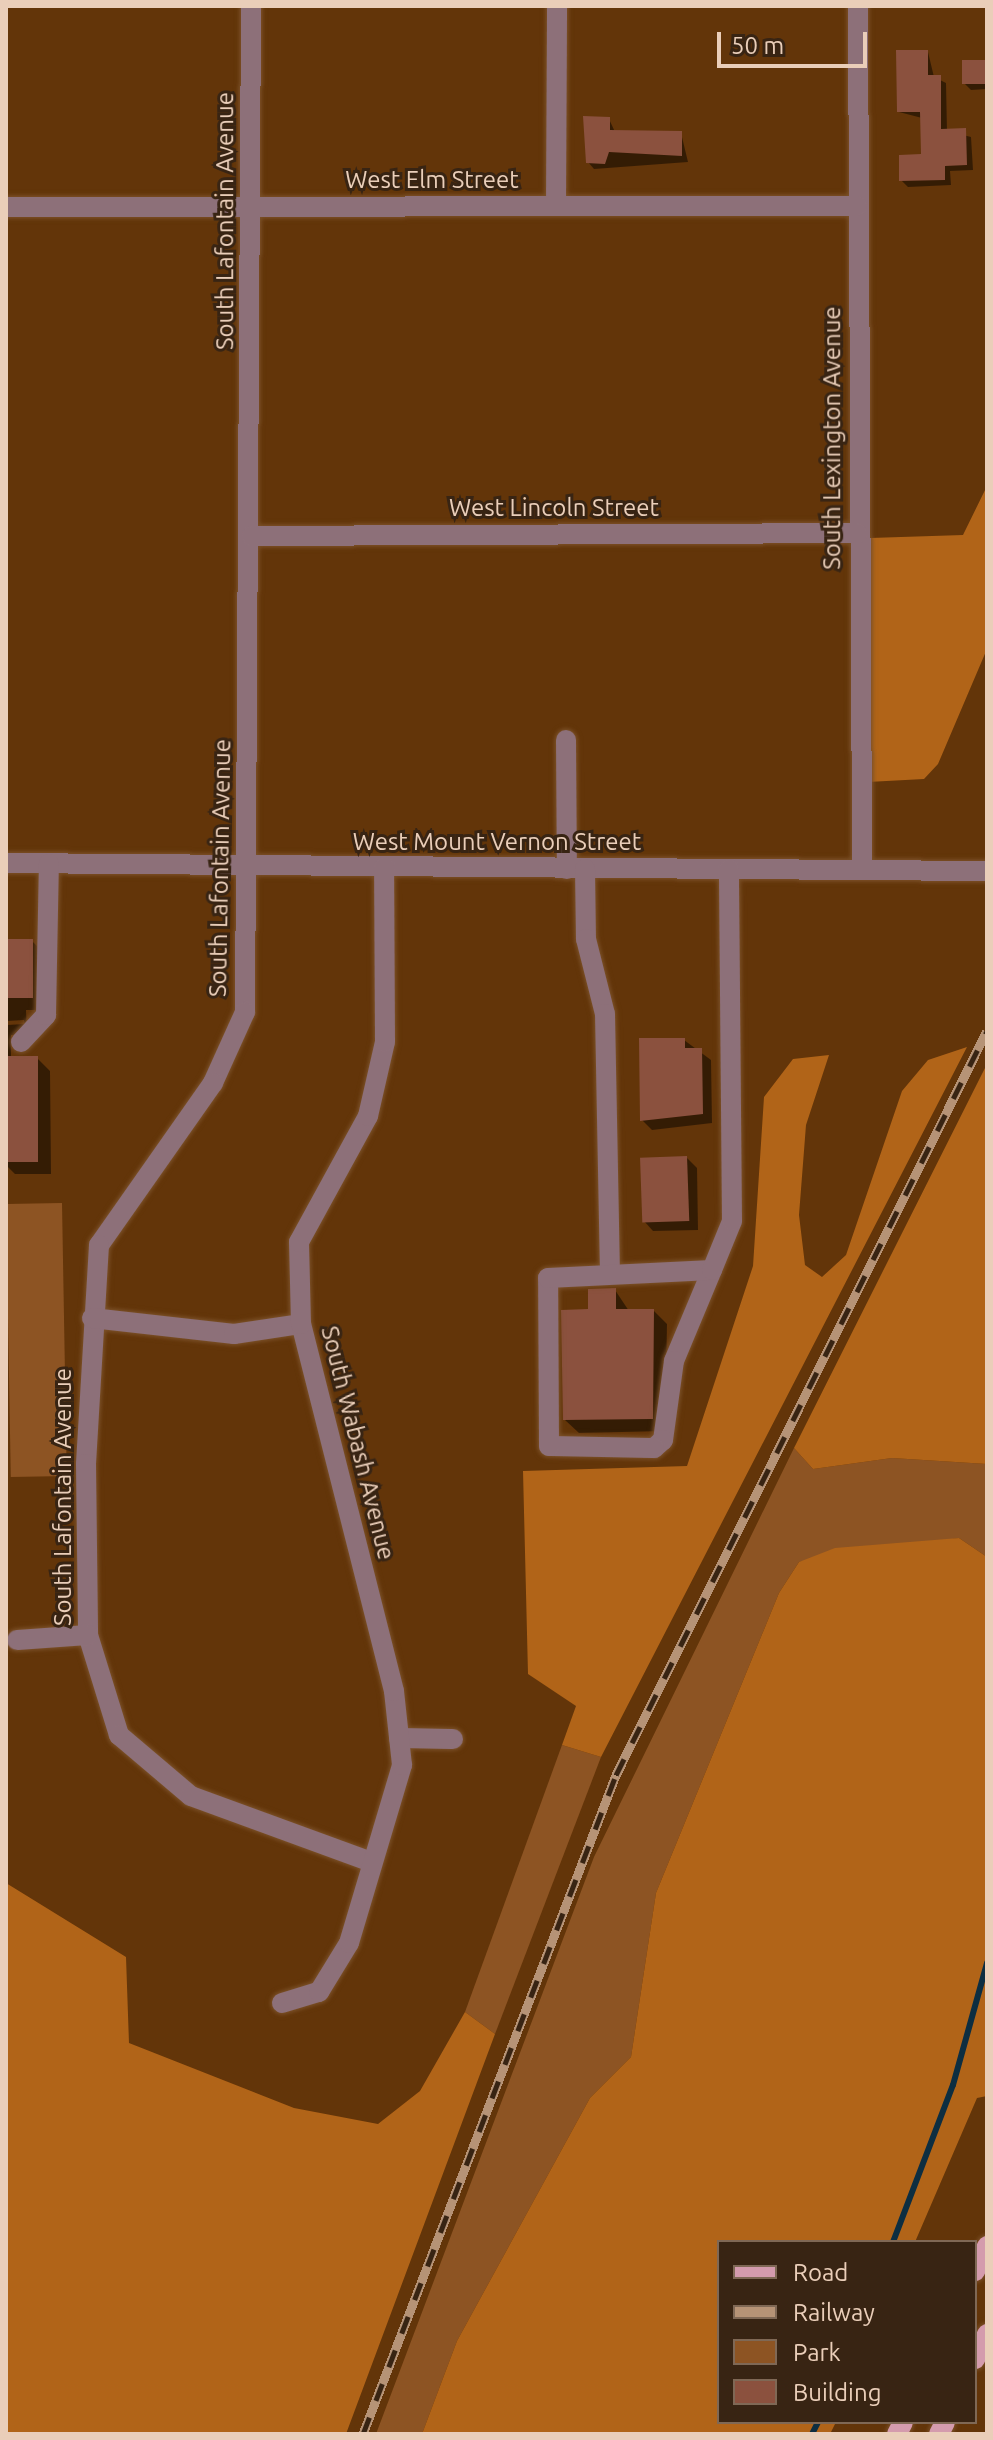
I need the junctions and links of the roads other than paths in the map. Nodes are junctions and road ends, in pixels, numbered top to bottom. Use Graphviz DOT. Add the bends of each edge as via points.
graph roads {
  1 [pos="251,6"];
  2 [pos="557,6"];
  3 [pos="858,6"];
  4 [pos="250,205"];
  5 [pos="556,206"];
  6 [pos="857,206"];
  7 [pos="6,207"];
  8 [pos="857,533"];
  9 [pos="252,536"];
  10 [pos="566,740"];
  11 [pos="6,863"];
  12 [pos="49,864"];
  13 [pos="245,866"];
  14 [pos="384,867"];
  15 [pos="576,869"];
  16 [pos="729,869"];
  17 [pos="862,870"];
  18 [pos="987,871"];
  19 [pos="21,1042"];
  20 [pos="712,1270"];
  21 [pos="610,1271"];
  22 [pos="92,1318"];
  23 [pos="301,1324"];
  24 [pos="88,1635"];
  25 [pos="17,1640"];
  26 [pos="399,1738"];
  27 [pos="453,1739"];
  28 [pos="369,1861"];
  29 [pos="282,2003"];
  30 [pos="987,2246"];
  31 [pos="977,2267"];
  32 [pos="987,2334"];
  33 [pos="977,2355"];
  1 -- 4 [label="street, South Lafontain Avenue"];
  2 -- 5 [label="street"];
  3 -- 6 [label="street, South Lexington Avenue"];
  4 -- 5 [label="street, West Elm Street"];
  4 -- 7 [label="street, West Elm Street"];
  4 -- 9 [label="street, South Lafontain Avenue"];
  5 -- 6 [label="street, West Elm Street"];
  6 -- 8 [label="street, South Lexington Avenue"];
  8 -- 9 [label="street, West Lincoln Street"];
  8 -- 17 [label="street, South Lexington Avenue"];
  9 -- 13 [label="street, South Lafontain Avenue"];
  10 -- 15 [label="street"];
  11 -- 12 [label="street, West Mount Vernon Street"];
  12 -- 13 [label="street, West Mount Vernon Street"];
  12 -- 19 [label="street" via="46,1015"];
  13 -- 14 [label="street, West Mount Vernon Street"];
  13 -- 22 [label="street, South Lafontain Avenue" via="245,1012 213,1083 99,1245"];
  14 -- 15 [label="street, West Mount Vernon Street"];
  14 -- 23 [label="street, South Wabash Avenue" via="385,1042 368,1116 299,1242"];
  15 -- 16 [label="street, West Mount Vernon Street"];
  15 -- 21 [label="street" via="605,1014"];
  16 -- 17 [label="street, West Mount Vernon Street"];
  16 -- 20 [label="street" via="732,1221"];
  17 -- 18 [label="street, West Mount Vernon Street"];
  20 -- 21 [label="street"];
  20 -- 21 [label="street" via="674,1361 663,1440 654,1448 558,1450 545,1437 543,1287 558,1273"];
  22 -- 23 [label="street" via="234,1334"];
  22 -- 24 [label="street, South Lafontain Avenue"];
  23 -- 26 [label="street, South Wabash Avenue" via="394,1691"];
  24 -- 25 [label="street"];
  24 -- 28 [label="street, South Lafontain Avenue" via="119,1735 191,1796"];
  26 -- 27 [label="street"];
  26 -- 28 [label="street, South Wabash Avenue" via="402,1765"];
  28 -- 29 [label="street, South Wabash Avenue" via="349,1943 319,1992"];
  30 -- 31 [label="main road"];
  32 -- 33 [label="main road"];
}
